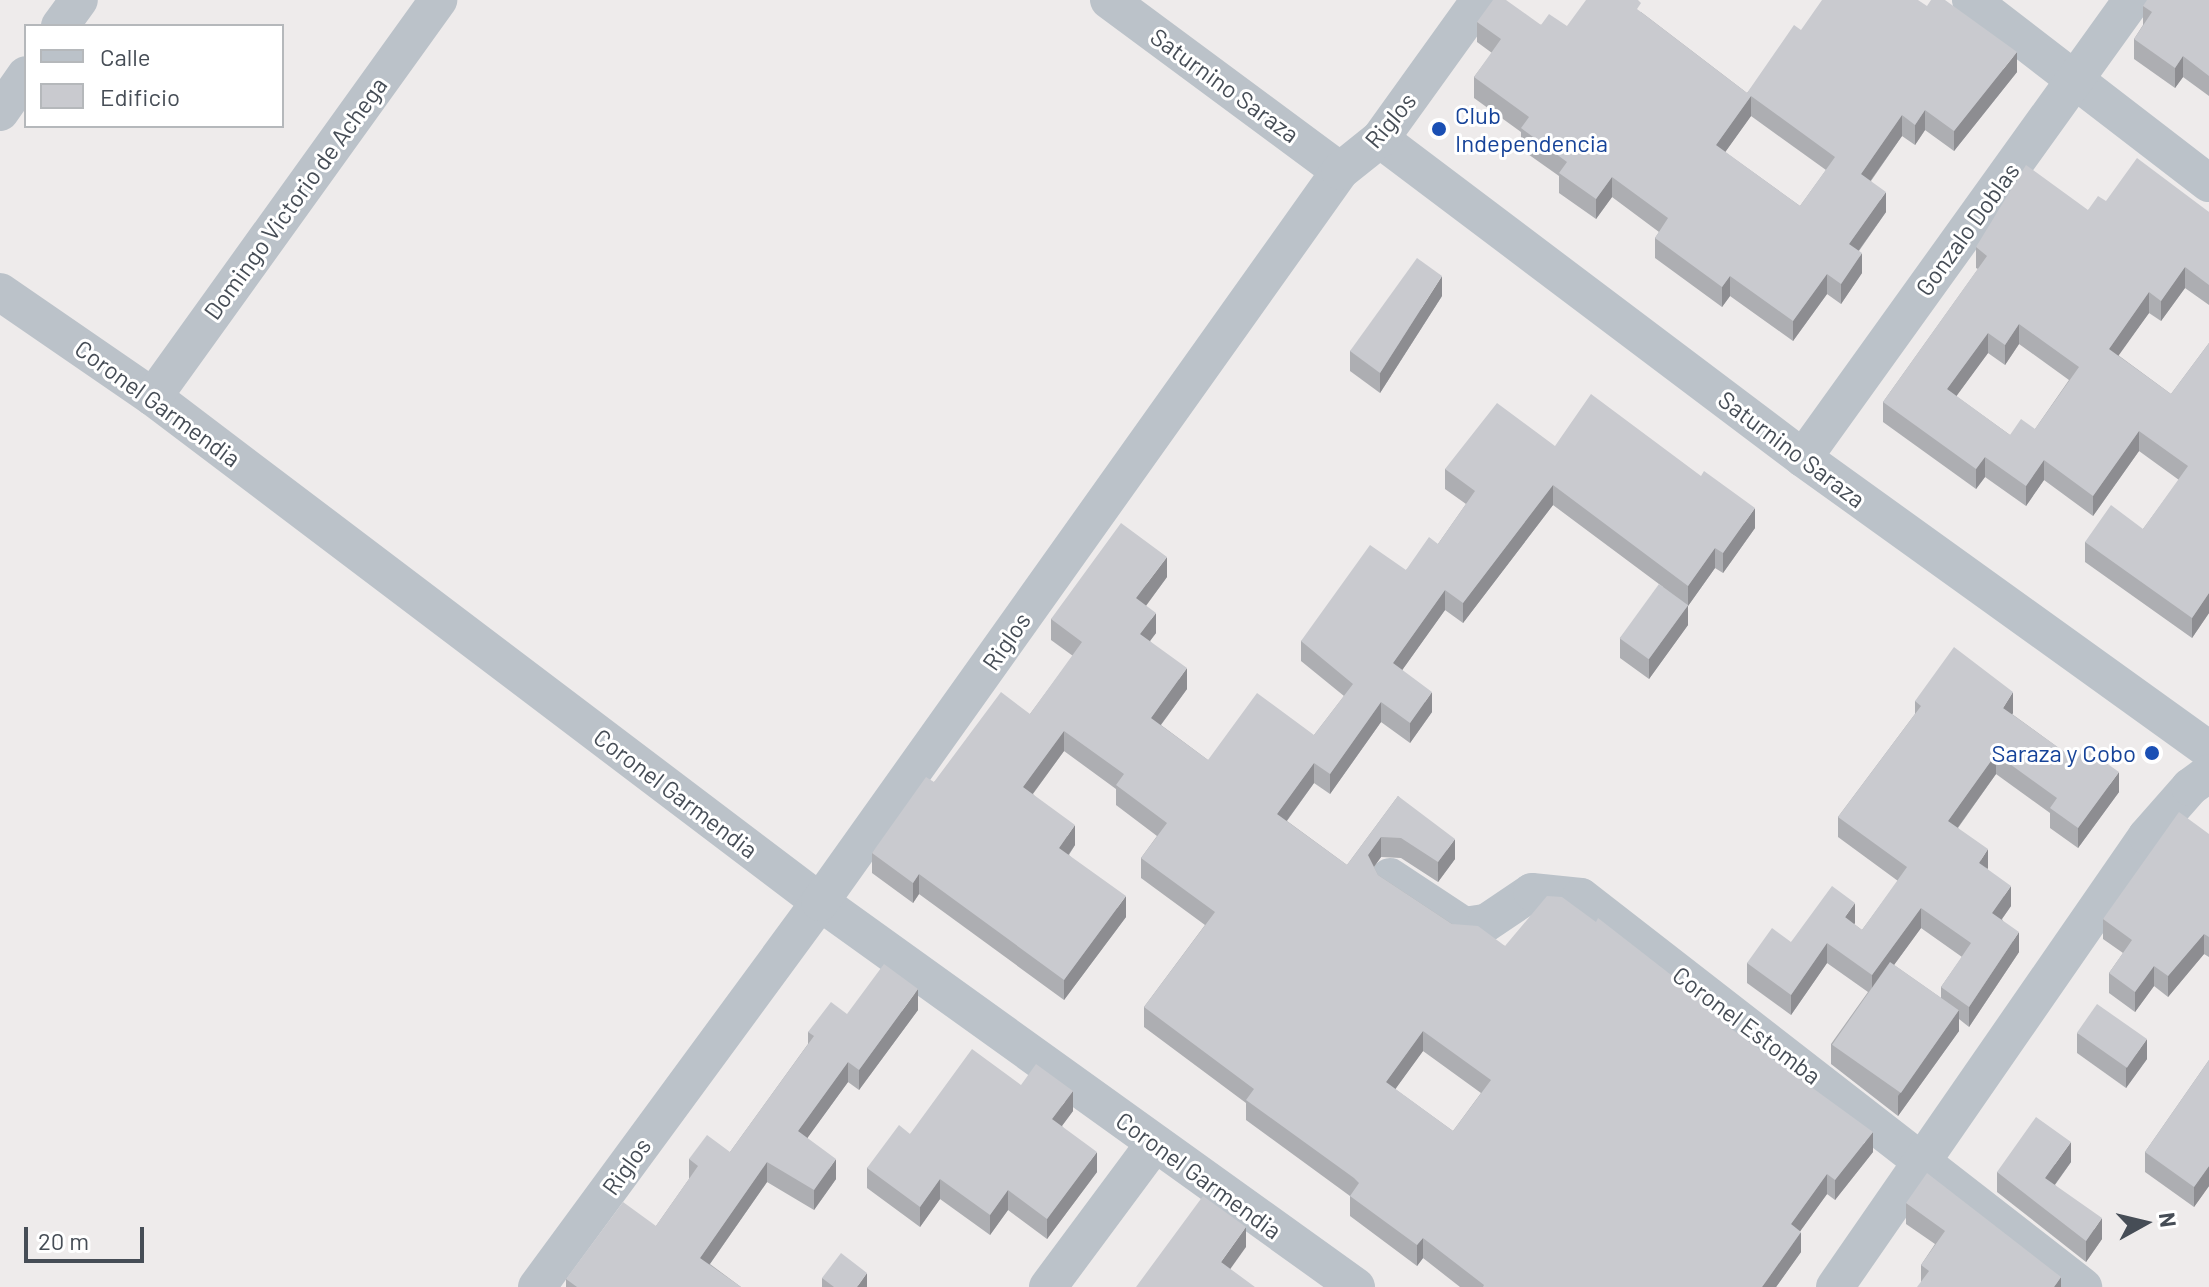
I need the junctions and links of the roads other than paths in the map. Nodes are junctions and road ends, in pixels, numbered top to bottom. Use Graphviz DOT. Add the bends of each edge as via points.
graph roads {
  1 [pos="79,0"];
  2 [pos="438,0"];
  3 [pos="1109,0"];
  4 [pos="1480,0"];
  5 [pos="1971,0"];
  6 [pos="2132,0"];
  7 [pos="61,24"];
  8 [pos="24,78"];
  9 [pos="2073,80"];
  10 [pos="0,112"];
  11 [pos="1380,139"];
  12 [pos="1340,171"];
  13 [pos="2209,183"];
  14 [pos="0,292"];
  15 [pos="153,397"];
  16 [pos="1803,458"];
  17 [pos="2209,750"];
  18 [pos="2209,773"];
  19 [pos="1390,877"];
  20 [pos="820,902"];
  21 [pos="1155,1143"];
  22 [pos="1922,1159"];
  23 [pos="537,1287"];
  24 [pos="1048,1287"];
  25 [pos="1356,1287"];
  26 [pos="1835,1287"];
  27 [pos="2083,1287"];
  1 -- 7 [label="street"];
  2 -- 15 [label="street, Domingo Victorio de Achega"];
  3 -- 12 [label="street, Saturnino Saraza"];
  4 -- 11 [label="street, Riglos"];
  5 -- 9 [label="street"];
  6 -- 9 [label="street, Gonzalo Doblas"];
  8 -- 10 [label="street"];
  9 -- 13 [label="street"];
  9 -- 16 [label="street, Gonzalo Doblas"];
  11 -- 12 [label="street, Riglos"];
  11 -- 16 [label="street, Saturnino Saraza"];
  12 -- 20 [label="street, Riglos"];
  14 -- 15 [label="street, Coronel Garmendia"];
  15 -- 20 [label="street, Coronel Garmendia"];
  16 -- 17 [label="street, Saturnino Saraza"];
  18 -- 22 [label="street" via="2147,836"];
  19 -- 22 [label="street, Coronel Estomba" via="1464,926 1486,923 1532,892 1581,897"];
  20 -- 21 [label="street, Coronel Garmendia"];
  20 -- 23 [label="street, Riglos"];
  21 -- 24 [label="street"];
  21 -- 25 [label="street, Coronel Garmendia"];
  22 -- 26 [label="street"];
  22 -- 27 [label="street, Coronel Estomba"];
}
